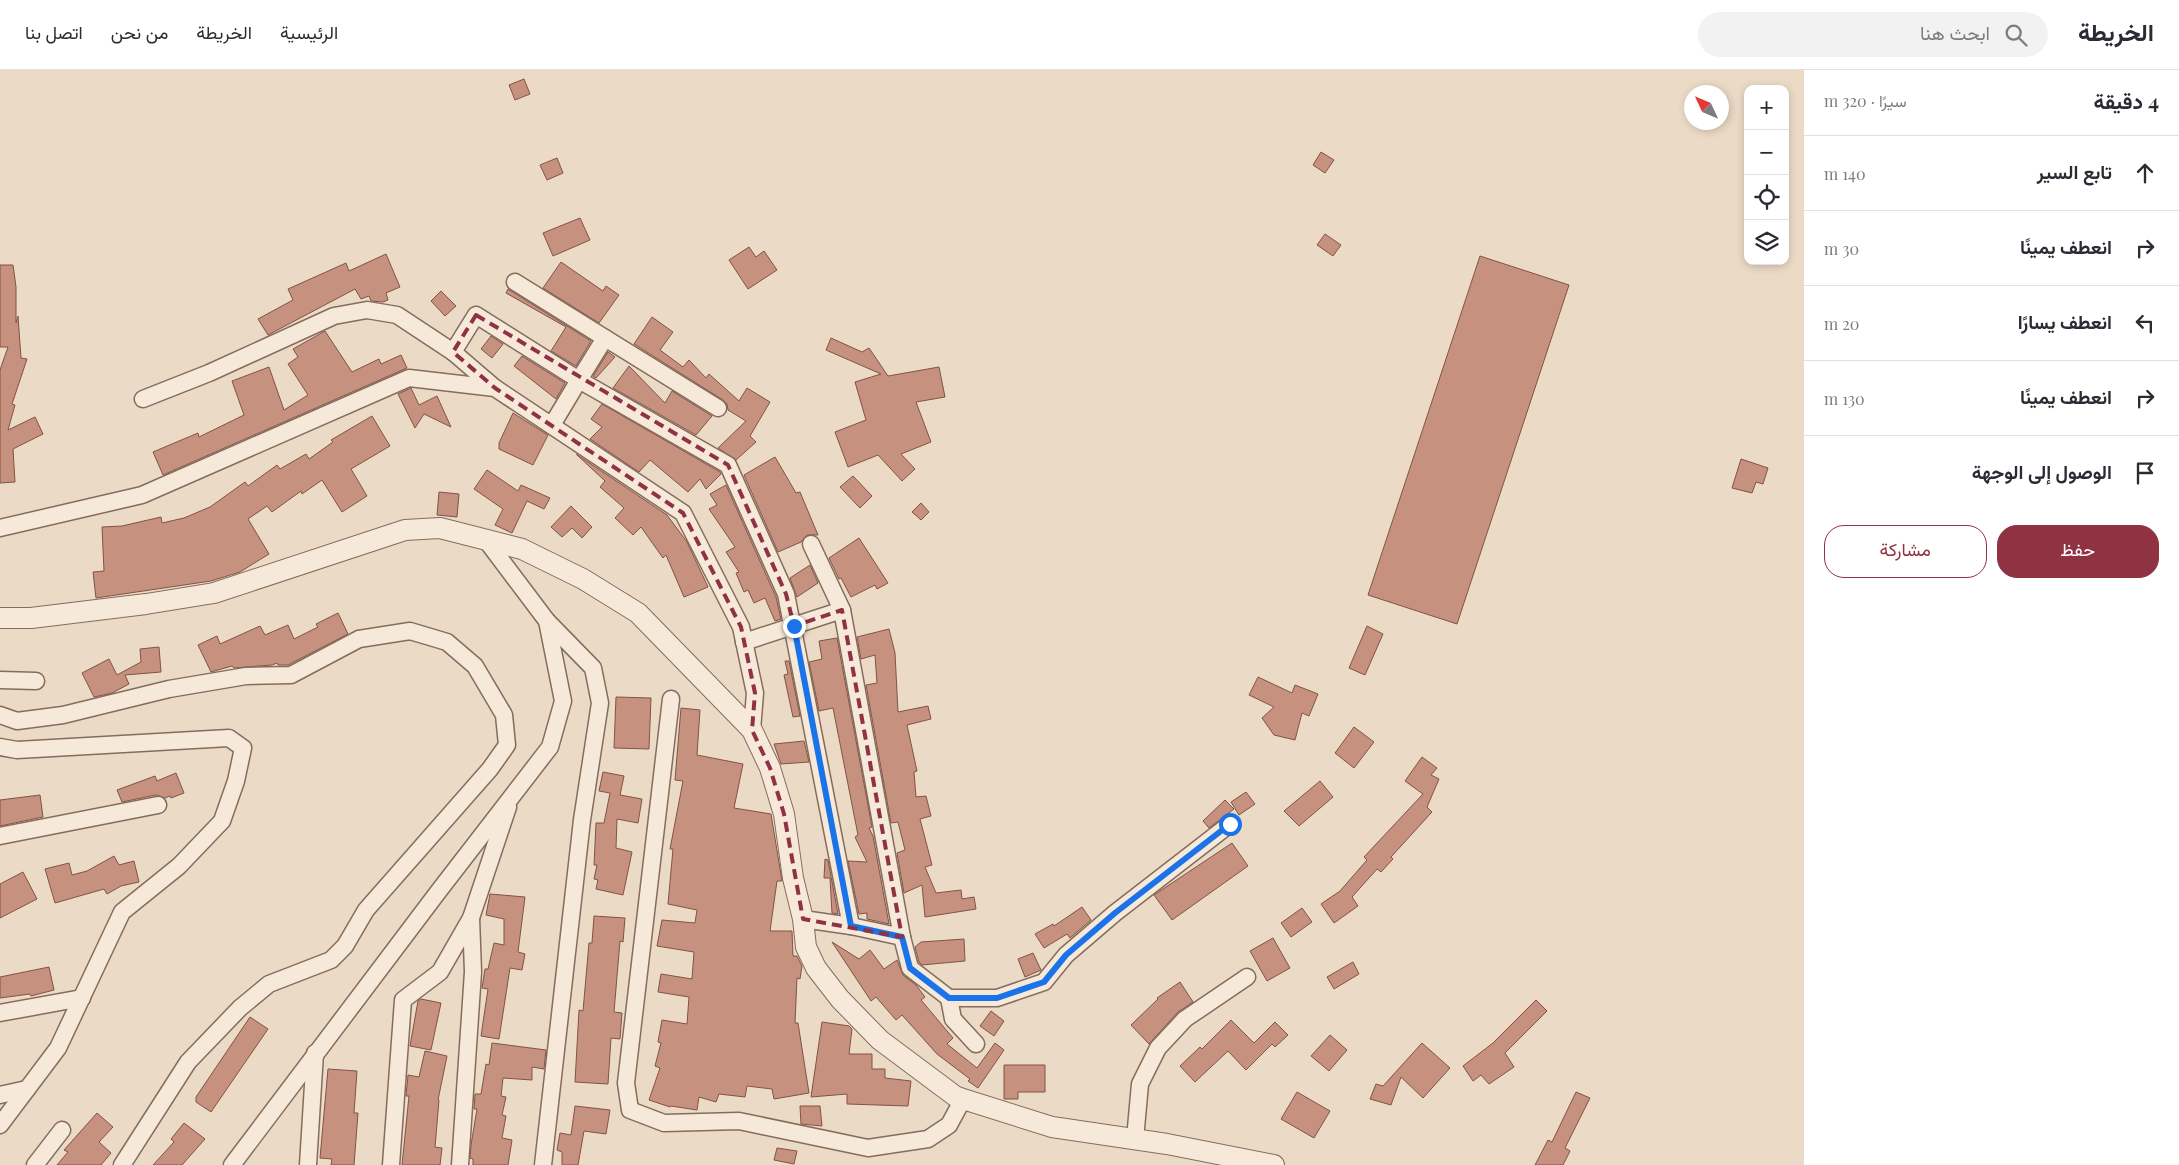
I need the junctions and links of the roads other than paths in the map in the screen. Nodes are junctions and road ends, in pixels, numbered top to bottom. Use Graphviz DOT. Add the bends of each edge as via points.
graph roads {
  1 [pos="515,282"];
  2 [pos="605,338"];
  3 [pos="453,352"];
  4 [pos="579,380"];
  5 [pos="495,388"];
  6 [pos="143,399"];
  7 [pos="718,408"];
  8 [pos="552,425"];
  9 [pos="0,528"];
  10 [pos="486,540"];
  11 [pos="811,544"];
  12 [pos="842,610"];
  13 [pos="0,618"];
  14 [pos="547,621"];
  15 [pos="794,626"];
  16 [pos="744,642"];
  17 [pos="0,680"];
  18 [pos="36,681"];
  19 [pos="671,699"];
  20 [pos="0,715"];
  21 [pos="752,730"];
  22 [pos="0,747"];
  23 [pos="512,796"];
  24 [pos="158,805"];
  25 [pos="1230,824"];
  26 [pos="0,836"];
  27 [pos="471,918"];
  28 [pos="803,919"];
  29 [pos="851,926"];
  30 [pos="902,937"];
  31 [pos="1247,977"];
  32 [pos="82,998"];
  33 [pos="949,998"];
  34 [pos="0,1013"];
  35 [pos="976,1044"];
  36 [pos="315,1053"];
  37 [pos="27,1089"];
  38 [pos="0,1095"];
  39 [pos="963,1099"];
  40 [pos="0,1125"];
  41 [pos="62,1130"];
  42 [pos="1135,1139"];
  43 [pos="35,1165"];
  44 [pos="122,1165"];
  45 [pos="232,1165"];
  46 [pos="308,1165"];
  47 [pos="391,1165"];
  48 [pos="460,1165"];
  49 [pos="543,1165"];
  50 [pos="1274,1165"];
  1 -- 2 [label="street"];
  2 -- 4 [label="street"];
  2 -- 7 [label="street"];
  3 -- 4 [label="street" via="476,315"];
  3 -- 5 [label="street"];
  3 -- 6 [label="street" via="397,315 367,310 334,316"];
  4 -- 8 [label="street"];
  4 -- 15 [label="street" via="728,465 786,594"];
  5 -- 8 [label="street"];
  5 -- 9 [label="street" via="409,378 142,495"];
  8 -- 16 [label="street" via="683,513 741,627"];
  10 -- 13 [label="street" via="440,528 405,530 214,593 31,618"];
  10 -- 14 [label="street"];
  10 -- 21 [label="street" via="522,549 583,579 638,613"];
  11 -- 12 [label="street"];
  12 -- 15 [label="street"];
  12 -- 30 [label="street"];
  14 -- 23 [label="street" via="563,701 550,748"];
  14 -- 49 [label="street" via="593,668 600,703 582,820"];
  15 -- 16 [label="street"];
  15 -- 29 [label="street"];
  16 -- 21 [label="street" via="754,693"];
  17 -- 18 [label="street"];
  19 -- 39 [label="street" via="626,1083 630,1110 664,1122 739,1121 868,1148 928,1139 949,1125"];
  20 -- 44 [label="street" via="17,721 63,715 169,689 246,676 291,675 359,640 410,631 447,642 475,666 504,715 508,745 366,910 345,946 331,960 269,984 240,1008 188,1062"];
  21 -- 28 [label="street" via="770,768 784,814 793,878"];
  22 -- 32 [label="street" via="17,750 230,738 243,748 222,822 179,866 122,912"];
  23 -- 27 [label="street"];
  23 -- 36 [label="street"];
  24 -- 26 [label="street"];
  25 -- 33 [label="street" via="1115,913 1073,949 1044,982 997,998"];
  27 -- 47 [label="street" via="440,972 403,1000"];
  27 -- 48 [label="street" via="473,972"];
  28 -- 29 [label="street"];
  28 -- 39 [label="street" via="806,947 816,968 840,999 880,1040 954,1096"];
  29 -- 30 [label="street"];
  30 -- 33 [label="street" via="910,968"];
  31 -- 42 [label="street" via="1185,1019 1158,1048 1140,1084"];
  32 -- 34 [label="street"];
  32 -- 37 [label="street" via="58,1048"];
  33 -- 35 [label="street" via="953,1019"];
  36 -- 45 [label="street"];
  36 -- 46 [label="street"];
  37 -- 38 [label="street"];
  37 -- 40 [label="street"];
  39 -- 42 [label="street" via="1052,1127"];
  41 -- 43 [label="street"];
  42 -- 50 [label="street"];
}
